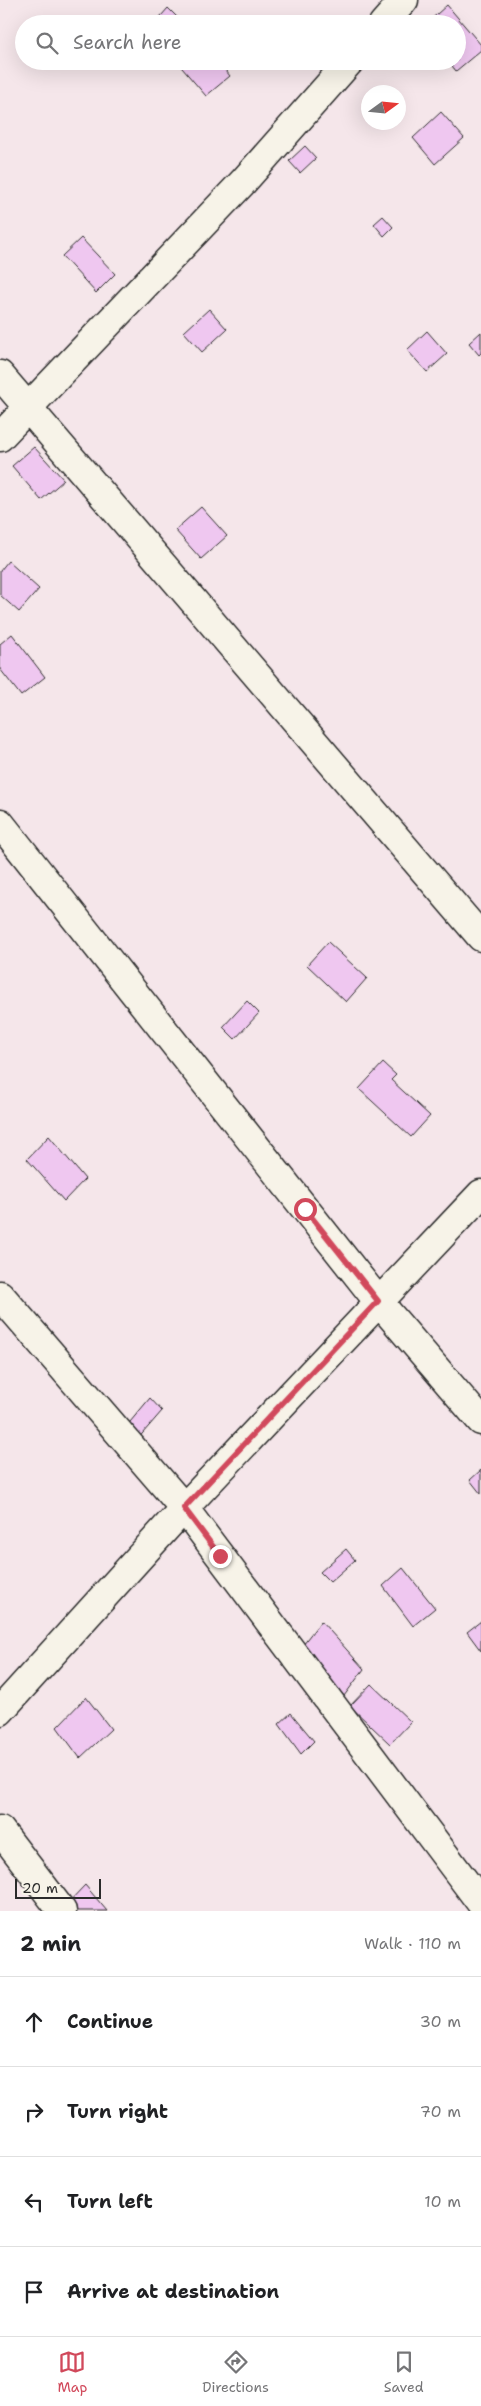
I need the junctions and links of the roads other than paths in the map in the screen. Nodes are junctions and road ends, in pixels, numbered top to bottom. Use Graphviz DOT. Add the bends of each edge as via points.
graph roads {
  1 [pos="404,0"];
  2 [pos="391,15"];
  3 [pos="342,70"];
  4 [pos="0,375"];
  5 [pos="27,408"];
  6 [pos="0,438"];
  7 [pos="0,823"];
  8 [pos="481,937"];
  9 [pos="481,1194"];
  10 [pos="0,1295"];
  11 [pos="378,1301"];
  12 [pos="481,1421"];
  13 [pos="184,1508"];
  14 [pos="0,1711"];
  15 [pos="0,1830"];
  16 [pos="481,1903"];
  17 [pos="62,1911"];
  1 -- 2 [label="street"];
  3 -- 5 [label="street" via="243,182"];
  4 -- 5 [label="street"];
  5 -- 6 [label="street"];
  5 -- 8 [label="street"];
  7 -- 11 [label="street"];
  9 -- 11 [label="street"];
  10 -- 13 [label="street"];
  11 -- 12 [label="street"];
  11 -- 13 [label="street"];
  13 -- 14 [label="street"];
  13 -- 16 [label="street"];
  15 -- 17 [label="street"];
}
